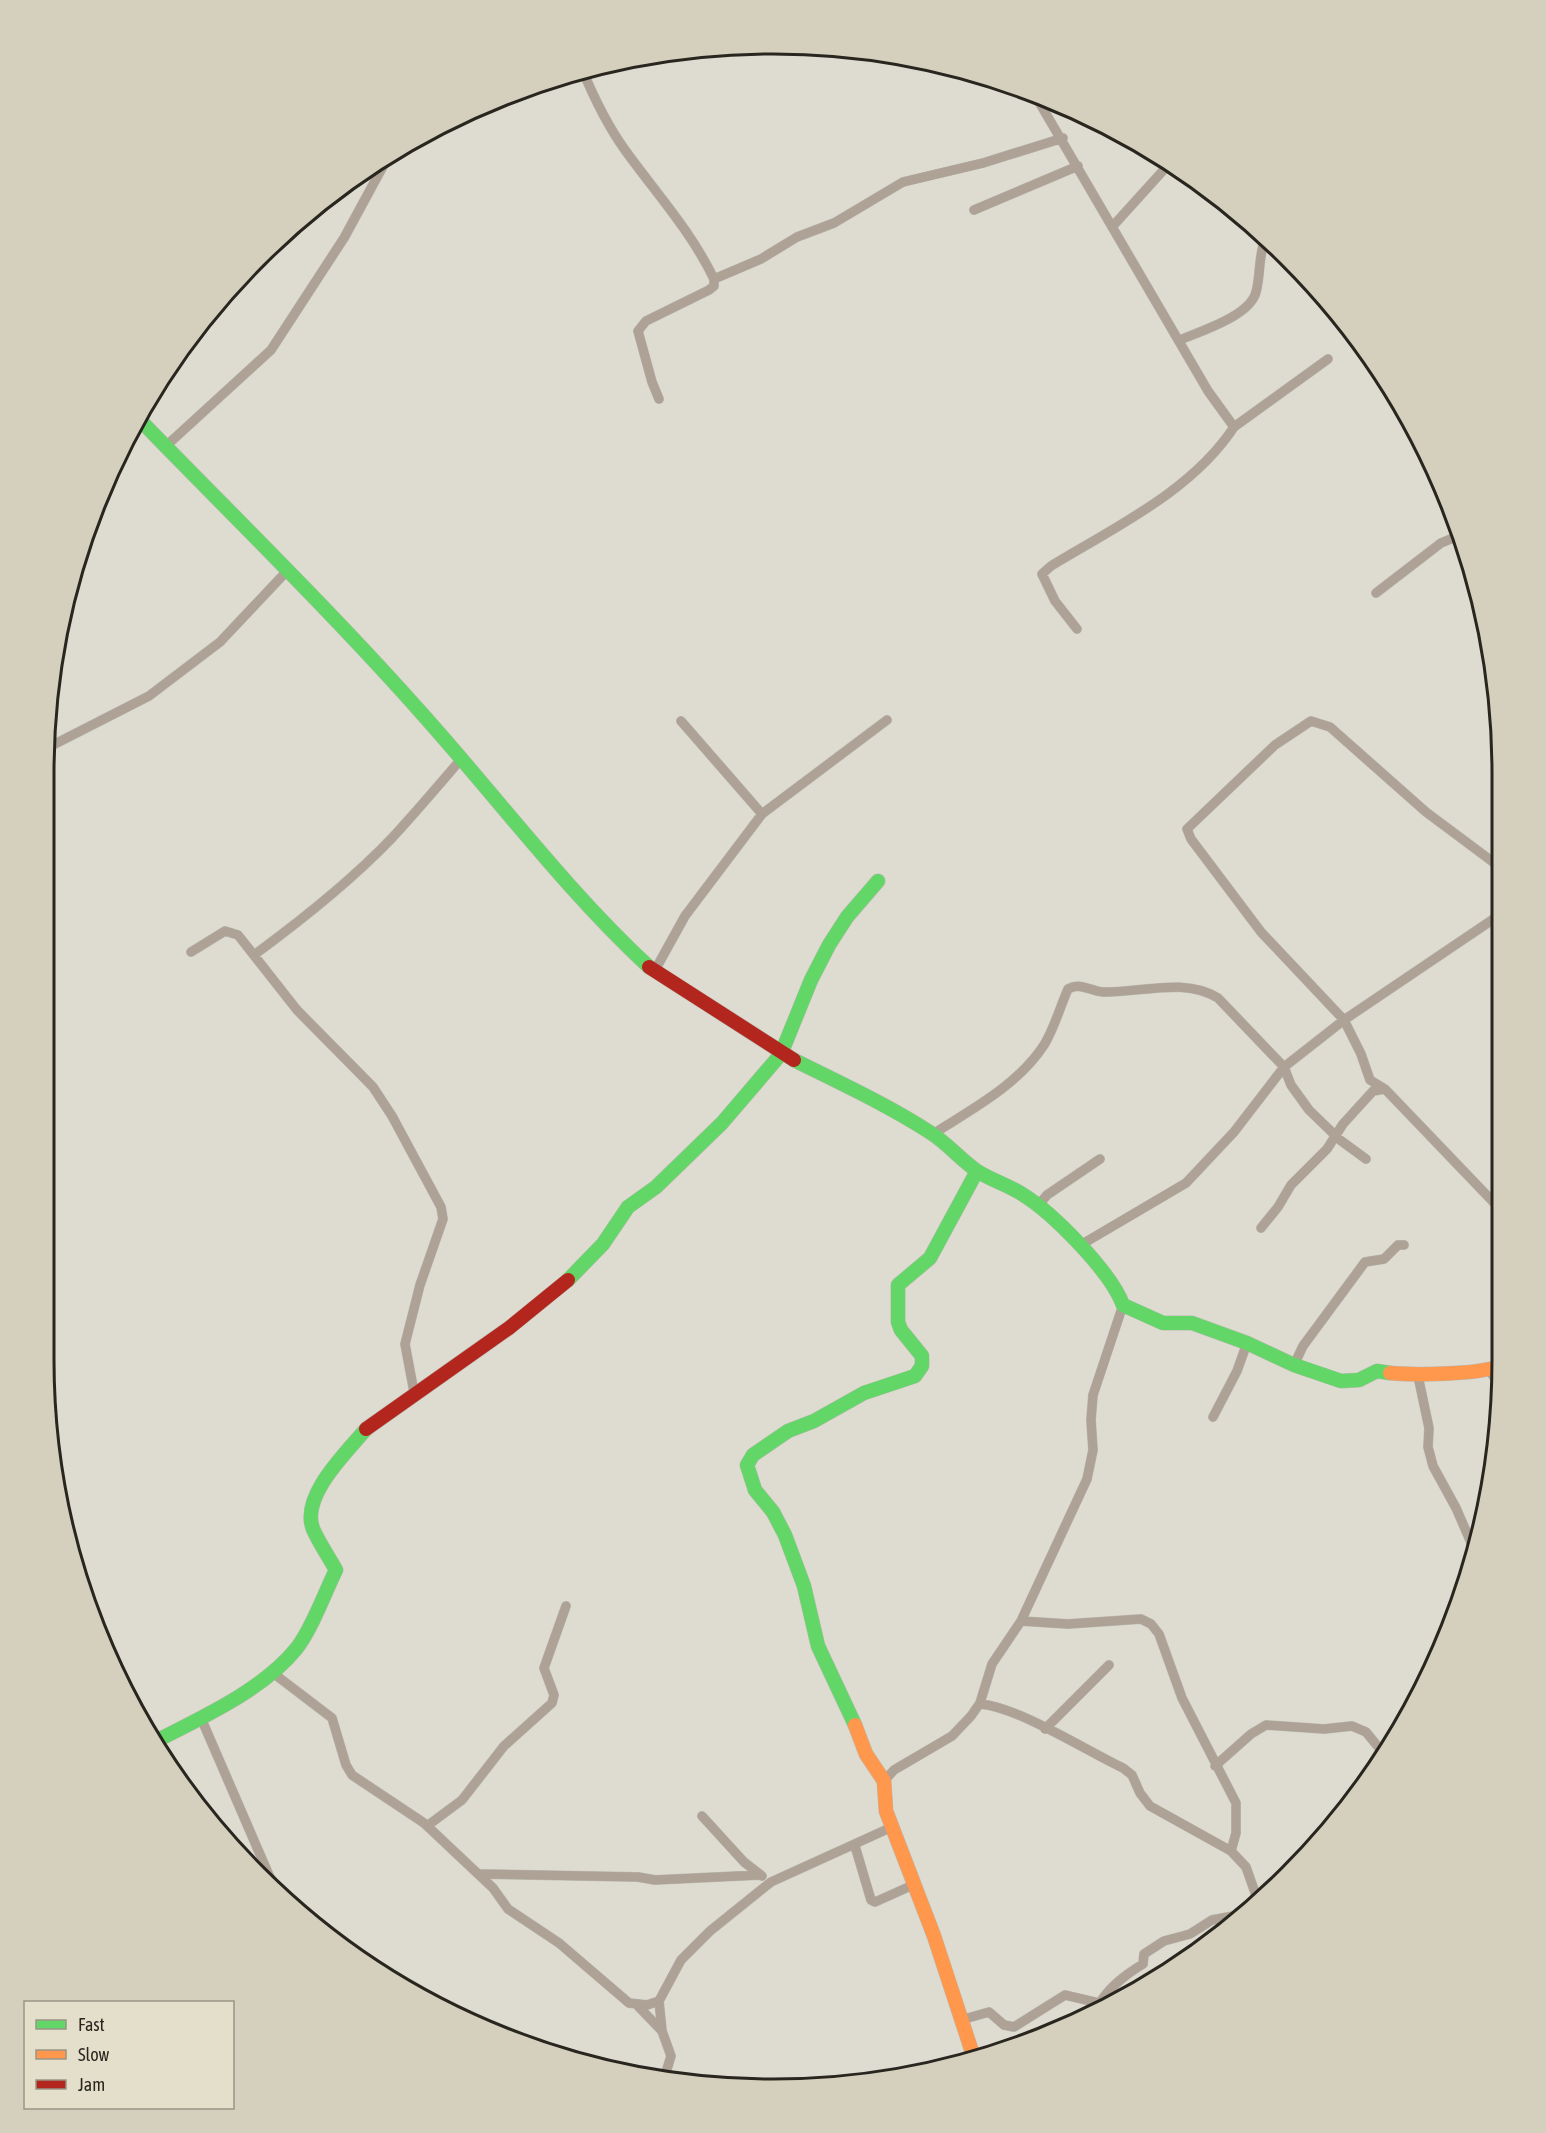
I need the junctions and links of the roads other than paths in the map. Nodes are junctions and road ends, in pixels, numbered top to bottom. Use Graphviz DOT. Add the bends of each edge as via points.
graph roads {
  1 [pos="586,78"];
  2 [pos="1043,107"];
  3 [pos="1063,138"];
  4 [pos="1078,166"];
  5 [pos="1164,170"];
  6 [pos="381,171"];
  7 [pos="974,210"];
  8 [pos="1112,226"];
  9 [pos="1264,248"];
  10 [pos="714,279"];
  11 [pos="1180,340"];
  12 [pos="1328,359"];
  13 [pos="659,399"];
  14 [pos="144,424"];
  15 [pos="1234,427"];
  16 [pos="166,446"];
  17 [pos="1453,538"];
  18 [pos="286,572"];
  19 [pos="1376,593"];
  20 [pos="1077,629"];
  21 [pos="886,720"];
  22 [pos="681,721"];
  23 [pos="55,744"];
  24 [pos="462,758"];
  25 [pos="762,814"];
  26 [pos="1492,861"];
  27 [pos="878,881"];
  28 [pos="1492,920"];
  29 [pos="191,951"];
  30 [pos="254,955"];
  31 [pos="654,972"];
  32 [pos="1344,1020"];
  33 [pos="781,1054"];
  34 [pos="1284,1067"];
  35 [pos="1385,1089"];
  36 [pos="933,1134"];
  37 [pos="1336,1136"];
  38 [pos="1101,1159"];
  39 [pos="1366,1159"];
  40 [pos="977,1171"];
  41 [pos="1492,1201"];
  42 [pos="1037,1207"];
  43 [pos="1261,1228"];
  44 [pos="1404,1245"];
  45 [pos="1079,1246"];
  46 [pos="1123,1305"];
  47 [pos="1247,1343"];
  48 [pos="1294,1365"];
  49 [pos="1492,1368"];
  50 [pos="1418,1376"];
  51 [pos="414,1392"];
  52 [pos="1213,1417"];
  53 [pos="1470,1539"];
  54 [pos="566,1606"];
  55 [pos="1021,1622"];
  56 [pos="1109,1665"];
  57 [pos="273,1673"];
  58 [pos="980,1704"];
  59 [pos="201,1718"];
  60 [pos="1045,1729"];
  61 [pos="162,1738"];
  62 [pos="1379,1747"];
  63 [pos="1215,1766"];
  64 [pos="884,1781"];
  65 [pos="702,1816"];
  66 [pos="427,1826"];
  67 [pos="892,1827"];
  68 [pos="855,1846"];
  69 [pos="1231,1851"];
  70 [pos="267,1870"];
  71 [pos="480,1874"];
  72 [pos="759,1875"];
  73 [pos="771,1882"];
  74 [pos="913,1884"];
  75 [pos="1255,1893"];
  76 [pos="1227,1917"];
  77 [pos="1103,1998"];
  78 [pos="659,2001"];
  79 [pos="1092,2004"];
  80 [pos="637,2005"];
  81 [pos="961,2020"];
  82 [pos="663,2032"];
  83 [pos="972,2051"];
  84 [pos="667,2071"];
  1 -- 10 [label="street" via="595,102 625,149 671,207"];
  2 -- 3 [label="street"];
  3 -- 4 [label="street"];
  3 -- 10 [label="street" via="983,164 903,182 834,223"];
  4 -- 7 [label="street"];
  4 -- 8 [label="street"];
  5 -- 8 [label="street"];
  6 -- 16 [label="street" via="344,238 271,350"];
  8 -- 11 [label="street"];
  9 -- 11 [label="street" via="1251,303 1240,313"];
  10 -- 13 [label="street" via="709,290 646,321 638,331"];
  11 -- 15 [label="street" via="1208,391"];
  12 -- 15 [label="street"];
  14 -- 16 [label="street"];
  15 -- 20 [label="street" via="1224,442 1159,501 1042,574 1055,601"];
  16 -- 18 [label="street"];
  17 -- 19 [label="street"];
  18 -- 23 [label="street" via="220,642 149,696"];
  18 -- 24 [label="street" via="387,674"];
  21 -- 25 [label="street"];
  22 -- 25 [label="street"];
  24 -- 30 [label="street" via="344,884"];
  24 -- 31 [label="street" via="582,902"];
  25 -- 31 [label="street" via="685,916"];
  26 -- 32 [label="street" via="1426,812 1330,727 1320,723 1311,722 1275,745 1192,822 1187,829 1191,839 1261,932"];
  27 -- 33 [label="street" via="829,945"];
  28 -- 32 [label="street"];
  29 -- 30 [label="street" via="231,931"];
  30 -- 51 [label="street" via="297,1010 373,1087 441,1207 443,1219 417,1293 405,1344"];
  31 -- 33 [label="street"];
  32 -- 34 [label="street"];
  32 -- 35 [label="street" via="1370,1080"];
  33 -- 36 [label="street"];
  33 -- 51 [label="street" via="688,1157 628,1207 584,1266 509,1328"];
  34 -- 36 [label="street" via="1218,998 1206,991 1170,988 1102,992 1073,986 1068,989 1045,1044 1025,1068 996,1093"];
  34 -- 37 [label="street" via="1309,1110"];
  34 -- 45 [label="street" via="1234,1132 1186,1183"];
  35 -- 37 [label="street" via="1373,1091"];
  35 -- 41 [label="street"];
  36 -- 40 [label="street"];
  37 -- 39 [label="street"];
  37 -- 43 [label="street" via="1291,1185"];
  38 -- 42 [label="street" via="1047,1195"];
  40 -- 42 [label="street" via="1024,1195"];
  40 -- 64 [label="street" via="930,1258 898,1285 898,1322 922,1356 922,1366 915,1376 864,1393 788,1431 753,1455 747,1465 755,1490 785,1535 804,1586 818,1646 848,1705 866,1754"];
  42 -- 45 [label="street"];
  44 -- 48 [label="street" via="1398,1245 1384,1259 1365,1262"];
  45 -- 46 [label="street" via="1117,1289"];
  46 -- 47 [label="street" via="1163,1323 1192,1323"];
  46 -- 55 [label="street" via="1093,1395 1093,1450 1087,1479"];
  47 -- 48 [label="street"];
  47 -- 52 [label="street"];
  48 -- 50 [label="street" via="1341,1381 1359,1380 1377,1371"];
  49 -- 50 [label="street"];
  50 -- 53 [label="street" via="1433,1466"];
  51 -- 57 [label="street" via="369,1425 316,1493 311,1504 312,1527 336,1570 298,1647"];
  54 -- 66 [label="street" via="544,1668 554,1695 552,1703 504,1746 462,1800"];
  55 -- 58 [label="street" via="993,1664"];
  55 -- 63 [label="street" via="1068,1624 1141,1619 1150,1624 1159,1634 1182,1698"];
  56 -- 60 [label="street"];
  57 -- 59 [label="street"];
  57 -- 66 [label="street" via="332,1718 352,1775"];
  58 -- 60 [label="street" via="1020,1715"];
  58 -- 64 [label="street" via="952,1736 894,1770"];
  59 -- 61 [label="street"];
  59 -- 70 [label="street"];
  60 -- 69 [label="street" via="1123,1768 1150,1806"];
  62 -- 63 [label="street" via="1366,1732 1352,1726 1324,1729 1266,1725"];
  63 -- 69 [label="street" via="1236,1803 1236,1833"];
  64 -- 67 [label="street" via="886,1811"];
  65 -- 72 [label="street"];
  66 -- 71 [label="street"];
  67 -- 68 [label="street"];
  67 -- 74 [label="street"];
  68 -- 73 [label="street"];
  68 -- 74 [label="street" via="871,1900 875,1902"];
  69 -- 75 [label="street" via="1246,1867"];
  71 -- 72 [label="street" via="655,1880"];
  71 -- 80 [label="street" via="508,1909 559,1943 606,1986"];
  72 -- 73 [label="street"];
  73 -- 78 [label="street" via="681,1960"];
  74 -- 81 [label="street"];
  76 -- 77 [label="street" via="1164,1941 1144,1954 1143,1964 1121,1977"];
  78 -- 80 [label="street"];
  78 -- 82 [label="street"];
  79 -- 81 [label="street" via="1065,1995 1014,2027 1004,2025 988,2012"];
  80 -- 82 [label="street"];
  81 -- 83 [label="street"];
  82 -- 84 [label="street" via="672,2056"];
}
